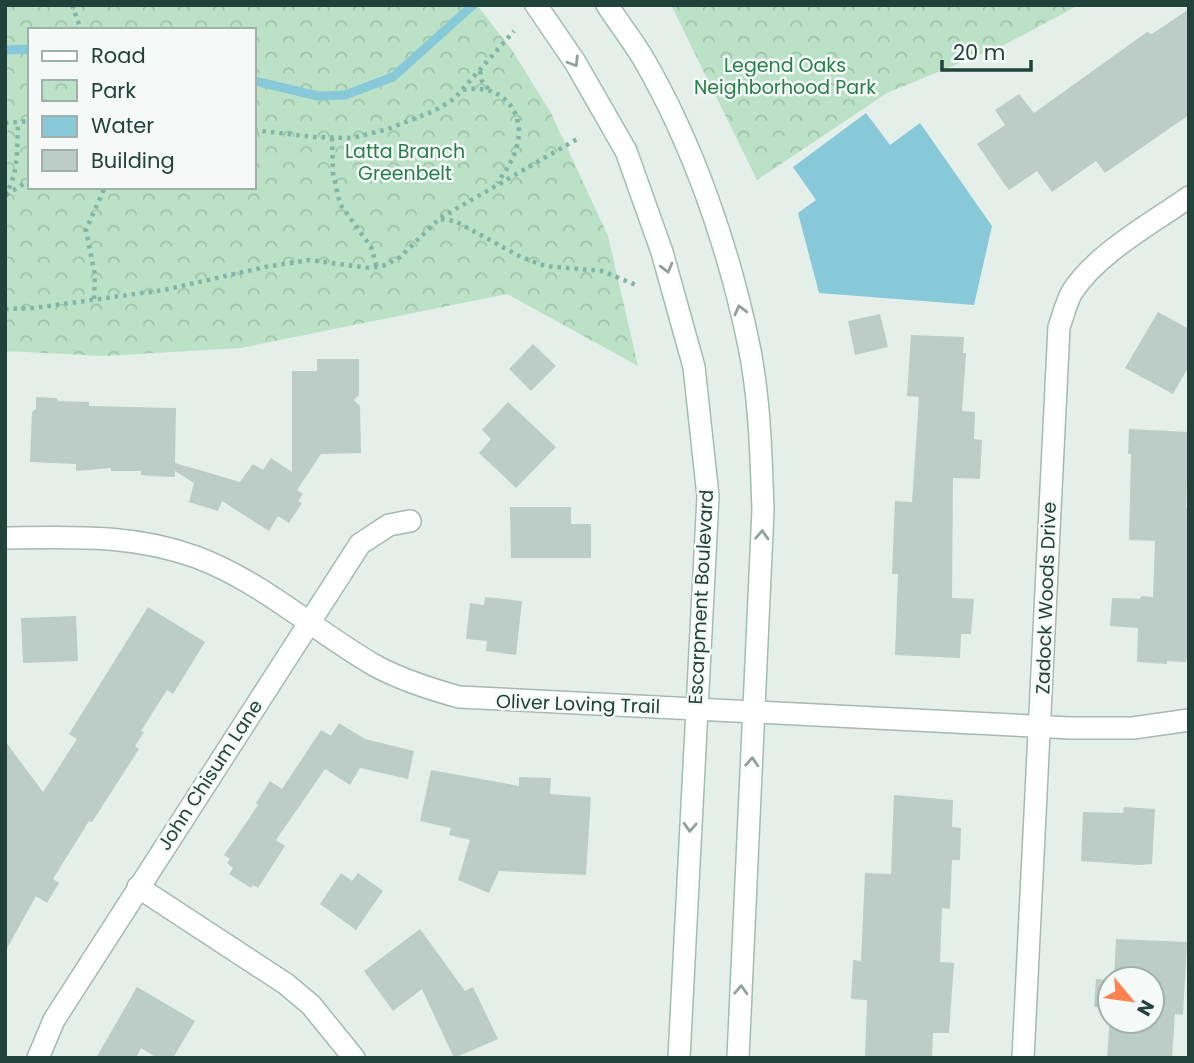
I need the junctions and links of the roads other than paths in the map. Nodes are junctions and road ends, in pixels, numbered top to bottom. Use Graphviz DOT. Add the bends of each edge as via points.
graph roads {
  1 [pos="536,5"];
  2 [pos="607,5"];
  3 [pos="1189,197"];
  4 [pos="410,521"];
  5 [pos="5,538"];
  6 [pos="308,622"];
  7 [pos="696,710"];
  8 [pos="754,713"];
  9 [pos="1189,720"];
  10 [pos="1041,726"];
  11 [pos="138,887"];
  12 [pos="38,1058"];
  13 [pos="354,1058"];
  14 [pos="680,1058"];
  15 [pos="738,1058"];
  16 [pos="1023,1058"];
  1 -- 7 [label="street, Escarpment Boulevard, one-way" via="626,151 663,253 694,367 708,496"];
  8 -- 2 [label="street, one-way" via="763,510 749,347 725,252 691,155 643,58"];
  3 -- 10 [label="street, Zadock Woods Drive" via="1088,273 1070,295 1059,327"];
  4 -- 6 [label="street, John Chisum Lane" via="388,525 360,544"];
  5 -- 6 [label="street, Oliver Loving Trail" via="98,536 164,547 230,573"];
  6 -- 7 [label="street, Oliver Loving Trail" via="408,681 459,697"];
  6 -- 11 [label="street, John Chisum Lane"];
  7 -- 8 [label="street, Oliver Loving Trail"];
  7 -- 14 [label="street, Escarpment Boulevard, one-way"];
  8 -- 10 [label="street, Oliver Loving Trail"];
  15 -- 8 [label="street, one-way"];
  9 -- 10 [label="street, Oliver Loving Trail" via="1133,728"];
  10 -- 16 [label="street, Zadock Woods Drive"];
  11 -- 12 [label="street, John Chisum Lane" via="54,1020"];
  11 -- 13 [label="street" via="286,984 311,1005"];
}
